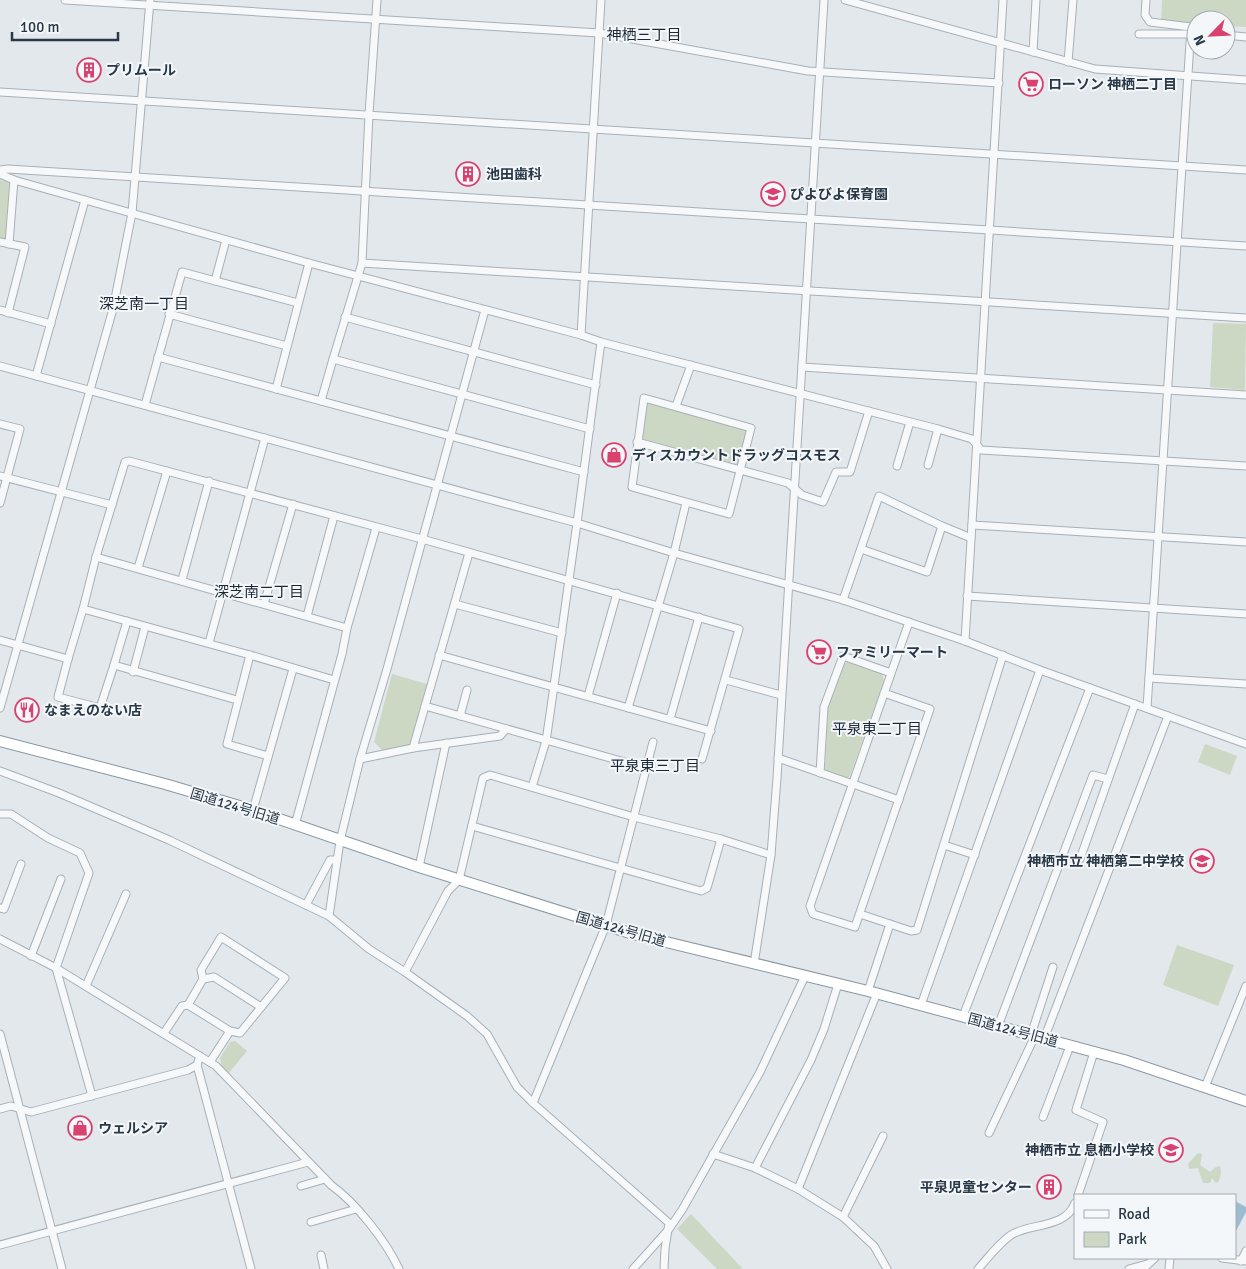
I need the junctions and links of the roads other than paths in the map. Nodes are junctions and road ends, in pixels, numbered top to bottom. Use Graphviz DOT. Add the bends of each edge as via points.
graph roads {
  1 [pos="65,0"];
  2 [pos="377,0"];
  3 [pos="601,0"];
  4 [pos="824,0"];
  5 [pos="845,0"];
  6 [pos="1004,0"];
  7 [pos="1036,0"];
  8 [pos="1073,0"];
  9 [pos="1146,0"];
  10 [pos="150,2"];
  11 [pos="376,20"];
  12 [pos="1186,26"];
  13 [pos="599,34"];
  14 [pos="1139,34"];
  15 [pos="1186,34"];
  16 [pos="1001,43"];
  17 [pos="1033,52"];
  18 [pos="1189,60"];
  19 [pos="1068,62"];
  20 [pos="820,71"];
  21 [pos="1187,76"];
  22 [pos="1246,80"];
  23 [pos="999,83"];
  24 [pos="0,92"];
  25 [pos="142,101"];
  26 [pos="369,114"];
  27 [pos="593,128"];
  28 [pos="816,142"];
  29 [pos="995,154"];
  30 [pos="1181,166"];
  31 [pos="1246,170"];
  32 [pos="0,172"];
  33 [pos="135,177"];
  34 [pos="14,180"];
  35 [pos="365,191"];
  36 [pos="84,200"];
  37 [pos="588,205"];
  38 [pos="132,213"];
  39 [pos="811,219"];
  40 [pos="990,230"];
  41 [pos="226,240"];
  42 [pos="0,242"];
  43 [pos="1177,242"];
  44 [pos="9,244"];
  45 [pos="1246,246"];
  46 [pos="309,263"];
  47 [pos="362,263"];
  48 [pos="358,275"];
  49 [pos="584,277"];
  50 [pos="215,281"];
  51 [pos="807,291"];
  52 [pos="985,302"];
  53 [pos="298,303"];
  54 [pos="0,310"];
  55 [pos="485,310"];
  56 [pos="8,313"];
  57 [pos="1172,313"];
  58 [pos="169,314"];
  59 [pos="345,317"];
  60 [pos="1246,318"];
  61 [pos="51,324"];
  62 [pos="581,335"];
  63 [pos="601,342"];
  64 [pos="287,346"];
  65 [pos="474,351"];
  66 [pos="158,357"];
  67 [pos="333,359"];
  68 [pos="691,365"];
  69 [pos="0,366"];
  70 [pos="802,367"];
  71 [pos="36,376"];
  72 [pos="981,378"];
  73 [pos="596,385"];
  74 [pos="276,389"];
  75 [pos="90,390"];
  76 [pos="1168,390"];
  77 [pos="800,393"];
  78 [pos="462,394"];
  79 [pos="1246,396"];
  80 [pos="321,400"];
  81 [pos="144,405"];
  82 [pos="676,406"];
  83 [pos="869,411"];
  84 [pos="910,422"];
  85 [pos="0,424"];
  86 [pos="590,429"];
  87 [pos="938,430"];
  88 [pos="452,437"];
  89 [pos="265,438"];
  90 [pos="637,442"];
  91 [pos="976,444"];
  92 [pos="1164,462"];
  93 [pos="928,465"];
  94 [pos="897,466"];
  95 [pos="1246,466"];
  96 [pos="167,471"];
  97 [pos="741,471"];
  98 [pos="584,472"];
  99 [pos="3,477"];
  100 [pos="209,482"];
  101 [pos="437,486"];
  102 [pos="794,488"];
  103 [pos="61,492"];
  104 [pos="250,493"];
  105 [pos="0,503"];
  106 [pos="686,503"];
  107 [pos="293,504"];
  108 [pos="112,506"];
  109 [pos="334,516"];
  110 [pos="578,524"];
  111 [pos="972,525"];
  112 [pos="942,526"];
  113 [pos="376,528"];
  114 [pos="1159,537"];
  115 [pos="971,538"];
  116 [pos="422,539"];
  117 [pos="1246,542"];
  118 [pos="861,549"];
  119 [pos="469,553"];
  120 [pos="674,553"];
  121 [pos="96,558"];
  122 [pos="138,568"];
  123 [pos="182,580"];
  124 [pos="569,580"];
  125 [pos="788,584"];
  126 [pos="223,592"];
  127 [pos="617,594"];
  128 [pos="967,596"];
  129 [pos="843,600"];
  130 [pos="264,604"];
  131 [pos="455,604"];
  132 [pos="659,606"];
  133 [pos="1153,608"];
  134 [pos="83,609"];
  135 [pos="1246,614"];
  136 [pos="307,616"];
  137 [pos="699,617"];
  138 [pos="126,621"];
  139 [pos="909,622"];
  140 [pos="146,627"];
  141 [pos="347,628"];
  142 [pos="562,633"];
  143 [pos="0,640"];
  144 [pos="965,640"];
  145 [pos="208,644"];
  146 [pos="18,646"];
  147 [pos="439,654"];
  148 [pos="250,655"];
  149 [pos="1002,655"];
  150 [pos="68,659"];
  151 [pos="114,665"];
  152 [pos="292,669"];
  153 [pos="1040,670"];
  154 [pos="133,672"];
  155 [pos="891,673"];
  156 [pos="1149,678"];
  157 [pos="334,680"];
  158 [pos="726,680"];
  159 [pos="1246,684"];
  160 [pos="554,686"];
  161 [pos="1090,688"];
  162 [pos="467,690"];
  163 [pos="884,692"];
  164 [pos="781,695"];
  165 [pos="588,696"];
  166 [pos="237,700"];
  167 [pos="1134,704"];
  168 [pos="425,706"];
  169 [pos="0,708"];
  170 [pos="628,708"];
  171 [pos="1147,708"];
  172 [pos="460,716"];
  173 [pos="1168,716"];
  174 [pos="670,719"];
  175 [pos="506,729"];
  176 [pos="710,731"];
  177 [pos="0,741"];
  178 [pos="546,741"];
  179 [pos="653,742"];
  180 [pos="446,743"];
  181 [pos="1246,744"];
  182 [pos="413,748"];
  183 [pos="268,756"];
  184 [pos="778,758"];
  185 [pos="360,759"];
  186 [pos="702,759"];
  187 [pos="646,768"];
  188 [pos="0,771"];
  189 [pos="820,773"];
  190 [pos="1108,780"];
  191 [pos="852,784"];
  192 [pos="532,787"];
  193 [pos="899,800"];
  194 [pos="253,810"];
  195 [pos="0,814"];
  196 [pos="634,817"];
  197 [pos="295,825"];
  198 [pos="472,826"];
  199 [pos="721,839"];
  200 [pos="340,841"];
  201 [pos="944,845"];
  202 [pos="771,855"];
  203 [pos="975,855"];
  204 [pos="1080,859"];
  205 [pos="337,860"];
  206 [pos="21,864"];
  207 [pos="419,867"];
  208 [pos="620,869"];
  209 [pos="62,879"];
  210 [pos="458,880"];
  211 [pos="126,894"];
  212 [pos="306,904"];
  213 [pos="0,908"];
  214 [pos="860,914"];
  215 [pos="329,916"];
  216 [pos="890,924"];
  217 [pos="606,925"];
  218 [pos="0,940"];
  219 [pos="31,956"];
  220 [pos="754,964"];
  221 [pos="1053,967"];
  222 [pos="56,968"];
  223 [pos="405,972"];
  224 [pos="805,976"];
  225 [pos="203,979"];
  226 [pos="838,984"];
  227 [pos="86,986"];
  228 [pos="1246,986"];
  229 [pos="873,992"];
  230 [pos="188,1005"];
  231 [pos="921,1005"];
  232 [pos="261,1007"];
  233 [pos="964,1016"];
  234 [pos="998,1026"];
  235 [pos="230,1030"];
  236 [pos="164,1033"];
  237 [pos="0,1034"];
  238 [pos="1032,1035"];
  239 [pos="1044,1039"];
  240 [pos="1070,1046"];
  241 [pos="1094,1052"];
  242 [pos="200,1056"];
  243 [pos="210,1062"];
  244 [pos="198,1066"];
  245 [pos="1205,1087"];
  246 [pos="92,1096"];
  247 [pos="1246,1101"];
  248 [pos="533,1103"];
  249 [pos="0,1109"];
  250 [pos="20,1109"];
  251 [pos="1043,1117"];
  252 [pos="990,1133"];
  253 [pos="883,1136"];
  254 [pos="712,1154"];
  255 [pos="308,1162"];
  256 [pos="755,1168"];
  257 [pos="325,1179"];
  258 [pos="228,1184"];
  259 [pos="301,1186"];
  260 [pos="798,1189"];
  261 [pos="1078,1194"];
  262 [pos="1074,1206"];
  263 [pos="356,1209"];
  264 [pos="843,1217"];
  265 [pos="311,1222"];
  266 [pos="669,1228"];
  267 [pos="52,1231"];
  268 [pos="0,1245"];
  269 [pos="1246,1252"];
  270 [pos="321,1255"];
  271 [pos="1229,1259"];
  272 [pos="1244,1261"];
  273 [pos="1145,1267"];
  274 [pos="62,1269"];
  275 [pos="252,1269"];
  276 [pos="324,1269"];
  277 [pos="399,1269"];
  278 [pos="633,1269"];
  279 [pos="664,1269"];
  280 [pos="886,1269"];
  281 [pos="978,1269"];
  282 [pos="1129,1269"];
  1 -- 10 [label="street"];
  2 -- 11 [label="street"];
  3 -- 13 [label="street"];
  4 -- 20 [label="street"];
  5 -- 16 [label="street"];
  6 -- 16 [label="street"];
  7 -- 17 [label="street"];
  8 -- 19 [label="street"];
  9 -- 12 [label="street" via="1145,15 1150,22"];
  10 -- 11 [label="street"];
  10 -- 25 [label="street"];
  11 -- 13 [label="street"];
  11 -- 26 [label="street"];
  13 -- 20 [label="street"];
  13 -- 27 [label="street"];
  14 -- 15 [label="street"];
  16 -- 17 [label="street"];
  16 -- 23 [label="street"];
  17 -- 19 [label="street"];
  18 -- 21 [label="street"];
  19 -- 21 [label="street" via="1094,69"];
  20 -- 23 [label="street"];
  20 -- 28 [label="street"];
  21 -- 22 [label="street"];
  21 -- 30 [label="street"];
  23 -- 29 [label="street"];
  24 -- 25 [label="street"];
  25 -- 26 [label="street"];
  25 -- 33 [label="street"];
  26 -- 27 [label="street"];
  26 -- 35 [label="street"];
  27 -- 28 [label="street"];
  27 -- 37 [label="street"];
  28 -- 29 [label="street"];
  28 -- 39 [label="street"];
  29 -- 30 [label="street"];
  29 -- 40 [label="street"];
  30 -- 31 [label="street"];
  30 -- 43 [label="street"];
  32 -- 33 [label="street" via="8,169"];
  32 -- 34 [label="street"];
  33 -- 35 [label="street"];
  33 -- 38 [label="street"];
  34 -- 36 [label="street"];
  34 -- 44 [label="street"];
  35 -- 37 [label="street"];
  35 -- 47 [label="street"];
  36 -- 38 [label="street"];
  36 -- 61 [label="street"];
  37 -- 39 [label="street"];
  37 -- 49 [label="street"];
  38 -- 41 [label="street"];
  38 -- 75 [label="street" via="113,309"];
  39 -- 40 [label="street"];
  39 -- 51 [label="street"];
  40 -- 43 [label="street"];
  40 -- 52 [label="street"];
  41 -- 46 [label="street"];
  41 -- 50 [label="street"];
  42 -- 44 [label="street"];
  43 -- 45 [label="street"];
  43 -- 57 [label="street"];
  44 -- 56 [label="street" via="26,247"];
  46 -- 48 [label="street"];
  46 -- 53 [label="street"];
  47 -- 48 [label="street"];
  47 -- 49 [label="street"];
  48 -- 55 [label="street"];
  48 -- 59 [label="street"];
  49 -- 51 [label="street"];
  49 -- 62 [label="street"];
  50 -- 53 [label="street"];
  50 -- 58 [label="street" via="182,272"];
  51 -- 52 [label="street"];
  51 -- 70 [label="street"];
  52 -- 57 [label="street"];
  52 -- 72 [label="street"];
  53 -- 64 [label="street"];
  54 -- 56 [label="street"];
  55 -- 62 [label="street"];
  55 -- 65 [label="street"];
  56 -- 61 [label="street"];
  57 -- 60 [label="street"];
  57 -- 76 [label="street"];
  58 -- 64 [label="street"];
  58 -- 66 [label="street"];
  59 -- 65 [label="street"];
  59 -- 67 [label="street"];
  61 -- 71 [label="street"];
  62 -- 63 [label="street"];
  63 -- 68 [label="street"];
  63 -- 73 [label="street"];
  64 -- 74 [label="street"];
  65 -- 73 [label="street"];
  65 -- 78 [label="street"];
  66 -- 74 [label="street"];
  66 -- 81 [label="street"];
  67 -- 78 [label="street"];
  67 -- 80 [label="street"];
  68 -- 77 [label="street"];
  68 -- 82 [label="street"];
  69 -- 71 [label="street"];
  70 -- 72 [label="street"];
  70 -- 77 [label="street"];
  71 -- 75 [label="street"];
  72 -- 76 [label="street"];
  72 -- 91 [label="street"];
  73 -- 86 [label="street"];
  74 -- 80 [label="street"];
  75 -- 81 [label="street"];
  75 -- 103 [label="street"];
  76 -- 79 [label="street"];
  76 -- 92 [label="street"];
  77 -- 83 [label="street"];
  77 -- 102 [label="street"];
  78 -- 86 [label="street"];
  78 -- 88 [label="street"];
  80 -- 88 [label="street"];
  81 -- 89 [label="street"];
  82 -- 90 [label="street" via="644,398"];
  82 -- 97 [label="street" via="751,428"];
  83 -- 84 [label="street"];
  83 -- 102 [label="street" via="850,472 836,472 824,502 802,495"];
  84 -- 87 [label="street"];
  84 -- 94 [label="street"];
  85 -- 99 [label="street" via="20,429"];
  86 -- 98 [label="street"];
  87 -- 91 [label="street" via="972,439"];
  87 -- 93 [label="street"];
  88 -- 98 [label="street"];
  88 -- 101 [label="street"];
  89 -- 101 [label="street"];
  89 -- 104 [label="street"];
  90 -- 97 [label="street"];
  90 -- 106 [label="street" via="632,487"];
  91 -- 92 [label="street" via="981,450"];
  91 -- 111 [label="street"];
  92 -- 95 [label="street"];
  92 -- 114 [label="street"];
  96 -- 100 [label="street"];
  96 -- 108 [label="street" via="125,462"];
  96 -- 122 [label="street"];
  97 -- 102 [label="street" via="788,483"];
  97 -- 106 [label="street" via="729,514"];
  98 -- 110 [label="street"];
  99 -- 103 [label="street"];
  99 -- 105 [label="street"];
  100 -- 104 [label="street"];
  100 -- 123 [label="street"];
  101 -- 110 [label="street"];
  101 -- 116 [label="street"];
  102 -- 125 [label="street"];
  103 -- 108 [label="street"];
  103 -- 146 [label="street"];
  104 -- 107 [label="street"];
  104 -- 126 [label="street"];
  106 -- 120 [label="street"];
  107 -- 109 [label="street"];
  107 -- 130 [label="street"];
  108 -- 121 [label="street"];
  109 -- 113 [label="street"];
  109 -- 136 [label="street"];
  110 -- 120 [label="street"];
  110 -- 124 [label="street"];
  111 -- 114 [label="street"];
  111 -- 115 [label="street"];
  112 -- 115 [label="street"];
  112 -- 118 [label="street" via="927,572"];
  112 -- 118 [label="street" via="879,496"];
  113 -- 116 [label="street"];
  113 -- 141 [label="street"];
  114 -- 117 [label="street"];
  114 -- 133 [label="street"];
  115 -- 128 [label="street"];
  116 -- 119 [label="street"];
  116 -- 185 [label="street"];
  118 -- 129 [label="street"];
  119 -- 124 [label="street"];
  119 -- 131 [label="street"];
  120 -- 125 [label="street"];
  120 -- 132 [label="street"];
  121 -- 122 [label="street"];
  121 -- 134 [label="street"];
  122 -- 123 [label="street"];
  123 -- 126 [label="street"];
  124 -- 127 [label="street"];
  124 -- 142 [label="street"];
  125 -- 129 [label="street"];
  125 -- 164 [label="street"];
  126 -- 130 [label="street"];
  126 -- 145 [label="street"];
  127 -- 132 [label="street"];
  127 -- 165 [label="street"];
  128 -- 133 [label="street"];
  128 -- 144 [label="street"];
  129 -- 139 [label="street"];
  130 -- 136 [label="street"];
  131 -- 142 [label="street"];
  131 -- 147 [label="street"];
  132 -- 137 [label="street"];
  132 -- 170 [label="street"];
  133 -- 135 [label="street"];
  133 -- 156 [label="street"];
  134 -- 138 [label="street"];
  134 -- 150 [label="street"];
  136 -- 141 [label="street"];
  137 -- 158 [label="street" via="740,629"];
  137 -- 174 [label="street"];
  138 -- 140 [label="street"];
  138 -- 151 [label="street"];
  139 -- 144 [label="street"];
  139 -- 155 [label="street"];
  140 -- 145 [label="street"];
  140 -- 154 [label="street"];
  141 -- 157 [label="street"];
  142 -- 160 [label="street"];
  143 -- 146 [label="street"];
  144 -- 149 [label="street"];
  145 -- 148 [label="street"];
  146 -- 150 [label="street"];
  146 -- 169 [label="street"];
  147 -- 160 [label="street"];
  147 -- 168 [label="street"];
  148 -- 152 [label="street"];
  148 -- 166 [label="street"];
  149 -- 153 [label="street"];
  149 -- 201 [label="street"];
  150 -- 151 [label="street" via="58,697 100,708"];
  151 -- 154 [label="street"];
  152 -- 157 [label="street"];
  152 -- 183 [label="street"];
  153 -- 161 [label="street"];
  153 -- 203 [label="street"];
  154 -- 166 [label="street"];
  155 -- 163 [label="street"];
  155 -- 189 [label="street" via="843,656 824,708"];
  156 -- 159 [label="street"];
  156 -- 171 [label="street"];
  157 -- 197 [label="street"];
  158 -- 164 [label="street"];
  158 -- 176 [label="street"];
  160 -- 165 [label="street"];
  160 -- 178 [label="street"];
  161 -- 167 [label="street"];
  161 -- 233 [label="street"];
  162 -- 172 [label="street"];
  163 -- 191 [label="street"];
  163 -- 193 [label="street" via="930,709"];
  164 -- 184 [label="street"];
  165 -- 170 [label="street"];
  166 -- 183 [label="street" via="227,744"];
  167 -- 171 [label="street"];
  167 -- 190 [label="street"];
  168 -- 172 [label="street"];
  168 -- 182 [label="street"];
  170 -- 174 [label="street"];
  171 -- 173 [label="street"];
  172 -- 175 [label="street"];
  173 -- 181 [label="street"];
  173 -- 239 [label="street"];
  174 -- 176 [label="street"];
  175 -- 178 [label="street"];
  175 -- 180 [label="street" via="500,736"];
  176 -- 186 [label="street"];
  177 -- 194 [label="highway, 国道124号旧道"];
  178 -- 187 [label="street"];
  178 -- 192 [label="street"];
  179 -- 187 [label="street"];
  180 -- 182 [label="street"];
  180 -- 207 [label="street"];
  182 -- 185 [label="street"];
  183 -- 194 [label="street"];
  184 -- 189 [label="street"];
  184 -- 202 [label="street"];
  185 -- 200 [label="street"];
  187 -- 196 [label="street"];
  188 -- 212 [label="street" via="169,840"];
  189 -- 191 [label="street"];
  190 -- 204 [label="street"];
  190 -- 234 [label="street" via="1093,775"];
  191 -- 193 [label="street"];
  191 -- 214 [label="street" via="810,906 813,914 855,927"];
  192 -- 196 [label="street"];
  192 -- 198 [label="street" via="490,775 483,778"];
  193 -- 214 [label="street"];
  194 -- 197 [label="highway, 国道124号旧道"];
  195 -- 222 [label="street" via="11,814 48,838 80,853 89,873"];
  196 -- 199 [label="street"];
  196 -- 208 [label="street"];
  197 -- 200 [label="highway, 国道124号旧道"];
  198 -- 208 [label="street"];
  198 -- 210 [label="street"];
  199 -- 202 [label="street"];
  199 -- 208 [label="street" via="707,888 701,891"];
  200 -- 205 [label="street"];
  200 -- 207 [label="highway, 国道124号旧道"];
  201 -- 203 [label="street"];
  201 -- 216 [label="street" via="917,930"];
  202 -- 220 [label="street"];
  203 -- 231 [label="street"];
  205 -- 212 [label="street" via="330,860"];
  205 -- 215 [label="street"];
  206 -- 213 [label="street" via="4,909"];
  207 -- 210 [label="highway, 国道124号旧道"];
  208 -- 217 [label="street"];
  209 -- 219 [label="street"];
  210 -- 217 [label="highway, 国道124号旧道"];
  210 -- 223 [label="street" via="448,891"];
  211 -- 227 [label="street"];
  212 -- 215 [label="street"];
  214 -- 216 [label="street"];
  215 -- 223 [label="street" via="369,949"];
  216 -- 229 [label="street"];
  217 -- 220 [label="highway, 国道124号旧道"];
  217 -- 248 [label="street"];
  218 -- 219 [label="street"];
  219 -- 222 [label="street"];
  220 -- 224 [label="highway, 国道124号旧道"];
  221 -- 238 [label="street"];
  222 -- 227 [label="street"];
  222 -- 246 [label="street"];
  223 -- 248 [label="street" via="487,1034 517,1087"];
  224 -- 226 [label="highway, 国道124号旧道"];
  224 -- 254 [label="street" via="760,1072"];
  225 -- 230 [label="street"];
  225 -- 232 [label="street" via="214,977"];
  225 -- 232 [label="street" via="201,970 221,936 285,978"];
  226 -- 229 [label="highway, 国道124号旧道"];
  226 -- 256 [label="street" via="811,1060"];
  227 -- 236 [label="street"];
  228 -- 245 [label="street"];
  229 -- 231 [label="highway, 国道124号旧道"];
  229 -- 260 [label="street"];
  230 -- 235 [label="street"];
  230 -- 236 [label="street" via="182,1006"];
  231 -- 233 [label="highway, 国道124号旧道"];
  232 -- 235 [label="street" via="240,1033"];
  233 -- 234 [label="highway, 国道124号旧道"];
  234 -- 238 [label="highway, 国道124号旧道"];
  235 -- 243 [label="street"];
  236 -- 242 [label="street"];
  237 -- 250 [label="street"];
  238 -- 239 [label="highway, 国道124号旧道"];
  238 -- 252 [label="street" via="1033,1040"];
  239 -- 240 [label="highway, 国道124号旧道"];
  240 -- 241 [label="highway, 国道124号旧道"];
  240 -- 251 [label="street"];
  241 -- 245 [label="highway, 国道124号旧道"];
  241 -- 261 [label="street" via="1076,1110 1103,1122"];
  242 -- 243 [label="street"];
  242 -- 244 [label="street"];
  243 -- 255 [label="street"];
  244 -- 246 [label="street"];
  244 -- 258 [label="street"];
  245 -- 247 [label="highway, 国道124号旧道"];
  246 -- 250 [label="street" via="31,1112"];
  248 -- 266 [label="street" via="669,1223"];
  249 -- 250 [label="street" via="11,1106"];
  250 -- 267 [label="street"];
  253 -- 264 [label="street"];
  254 -- 256 [label="street"];
  254 -- 266 [label="street"];
  255 -- 257 [label="street"];
  255 -- 258 [label="street"];
  256 -- 260 [label="street"];
  257 -- 259 [label="street"];
  257 -- 263 [label="street"];
  258 -- 267 [label="street"];
  258 -- 275 [label="street"];
  260 -- 264 [label="street"];
  262 -- 281 [label="street" via="1062,1219 1011,1234"];
  263 -- 265 [label="street"];
  263 -- 277 [label="street" via="391,1252"];
  264 -- 280 [label="street" via="874,1246"];
  266 -- 278 [label="street"];
  266 -- 279 [label="street"];
  267 -- 268 [label="street"];
  267 -- 274 [label="street"];
  269 -- 272 [label="street"];
  270 -- 276 [label="street"];
  271 -- 272 [label="street"];
  273 -- 282 [label="street"];
}
